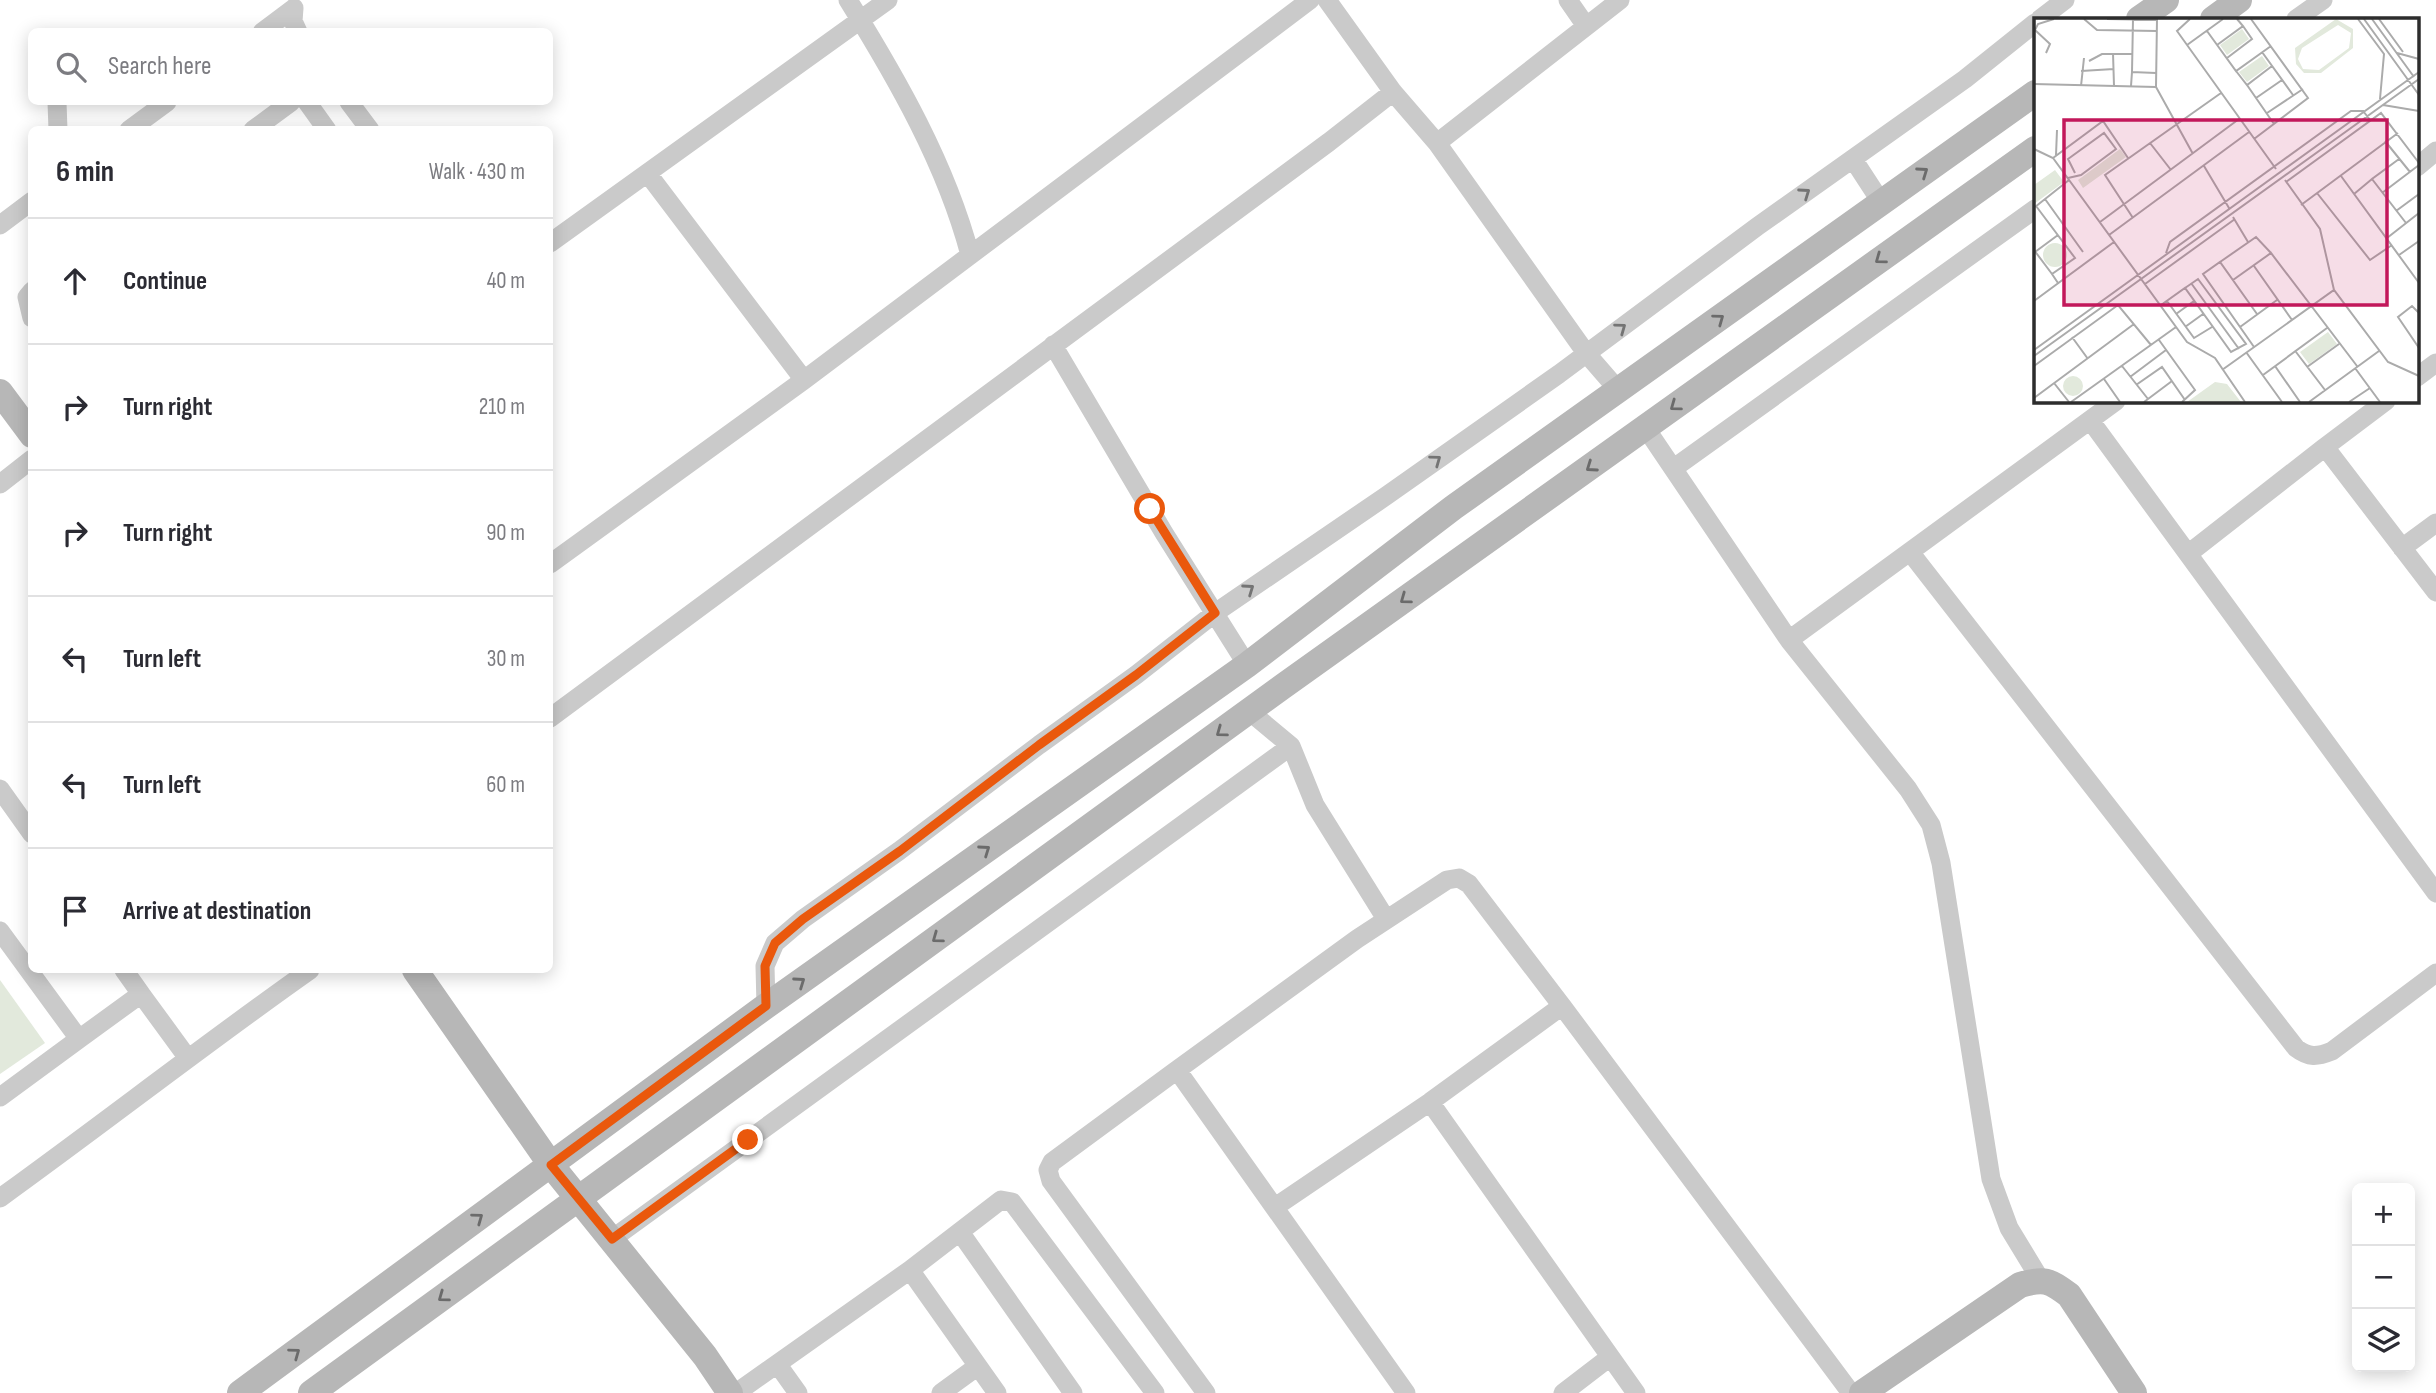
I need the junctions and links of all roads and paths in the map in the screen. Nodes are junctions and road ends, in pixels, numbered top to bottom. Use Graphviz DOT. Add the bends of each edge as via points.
graph roads {
  1 [pos="848,0"];
  2 [pos="888,0"];
  3 [pos="1310,0"];
  4 [pos="1327,0"];
  5 [pos="1568,0"];
  6 [pos="1620,0"];
  7 [pos="2065,0"];
  8 [pos="2166,0"];
  9 [pos="2239,0"];
  10 [pos="2316,2"];
  11 [pos="2041,18"];
  12 [pos="2140,18"];
  13 [pos="2214,18"];
  14 [pos="2297,18"];
  15 [pos="860,19"];
  16 [pos="2034,24"];
  17 [pos="1586,26"];
  18 [pos="267,28"];
  19 [pos="296,28"];
  20 [pos="1393,92"];
  21 [pos="2034,94"];
  22 [pos="57,105"];
  23 [pos="163,105"];
  24 [pos="287,105"];
  25 [pos="309,105"];
  26 [pos="351,105"];
  27 [pos="58,126"];
  28 [pos="134,126"];
  29 [pos="258,126"];
  30 [pos="324,126"];
  31 [pos="367,126"];
  32 [pos="1437,143"];
  33 [pos="2034,150"];
  34 [pos="1853,159"];
  35 [pos="648,174"];
  36 [pos="1881,202"];
  37 [pos="28,204"];
  38 [pos="2034,210"];
  39 [pos="0,225"];
  40 [pos="1910,237"];
  41 [pos="553,241"];
  42 [pos="970,255"];
  43 [pos="1054,345"];
  44 [pos="1586,353"];
  45 [pos="2436,363"];
  46 [pos="2418,376"];
  47 [pos="804,380"];
  48 [pos="1619,391"];
  49 [pos="0,392"];
  50 [pos="2115,402"];
  51 [pos="2385,402"];
  52 [pos="2090,420"];
  53 [pos="1646,426"];
  54 [pos="28,430"];
  55 [pos="2325,447"];
  56 [pos="28,462"];
  57 [pos="1674,468"];
  58 [pos="0,484"];
  59 [pos="2436,523"];
  60 [pos="2402,548"];
  61 [pos="1910,552"];
  62 [pos="2188,554"];
  63 [pos="553,562"];
  64 [pos="2436,593"];
  65 [pos="1215,613"];
  66 [pos="1789,640"];
  67 [pos="1247,665"];
  68 [pos="1249,711"];
  69 [pos="553,716"];
  70 [pos="1291,746"];
  71 [pos="0,789"];
  72 [pos="28,828"];
  73 [pos="2435,891"];
  74 [pos="1386,919"];
  75 [pos="0,931"];
  76 [pos="28,969"];
  77 [pos="31,973"];
  78 [pos="126,973"];
  79 [pos="306,973"];
  80 [pos="417,973"];
  81 [pos="2436,973"];
  82 [pos="141,994"];
  83 [pos="766,1006"];
  84 [pos="1562,1006"];
  85 [pos="79,1039"];
  86 [pos="187,1057"];
  87 [pos="1177,1070"];
  88 [pos="0,1097"];
  89 [pos="1430,1102"];
  90 [pos="551,1165"];
  91 [pos="0,1198"];
  92 [pos="578,1199"];
  93 [pos="1275,1207"];
  94 [pos="960,1232"];
  95 [pos="612,1239"];
  96 [pos="910,1270"];
  97 [pos="2040,1279"];
  98 [pos="1610,1357"];
  99 [pos="778,1365"];
  100 [pos="978,1366"];
  101 [pos="240,1393"];
  102 [pos="311,1393"];
  103 [pos="730,1393"];
  104 [pos="736,1393"];
  105 [pos="798,1393"];
  106 [pos="941,1393"];
  107 [pos="997,1393"];
  108 [pos="1073,1393"];
  109 [pos="1155,1393"];
  110 [pos="1206,1393"];
  111 [pos="1406,1393"];
  112 [pos="1563,1393"];
  113 [pos="1636,1393"];
  114 [pos="1851,1393"];
  115 [pos="1862,1393"];
  116 [pos="2134,1393"];
  1 -- 15 [label="street"];
  2 -- 15 [label="street"];
  3 -- 42 [label="street"];
  4 -- 20 [label="street"];
  5 -- 17 [label="street"];
  6 -- 17 [label="street"];
  7 -- 11 [label="street"];
  8 -- 12 [label="main road"];
  9 -- 13 [label="main road"];
  10 -- 14 [label="street"];
  15 -- 35 [label="street"];
  15 -- 42 [label="street" via="943,177"];
  16 -- 34 [label="street"];
  17 -- 32 [label="street"];
  18 -- 19 [label="street" via="294,8"];
  20 -- 32 [label="street"];
  20 -- 43 [label="street"];
  36 -- 21 [label="main road, one-way"];
  22 -- 27 [label="street"];
  23 -- 28 [label="street"];
  24 -- 29 [label="street"];
  25 -- 30 [label="street"];
  26 -- 31 [label="street"];
  32 -- 44 [label="street"];
  33 -- 40 [label="main road"];
  34 -- 36 [label="street"];
  44 -- 34 [label="street, one-way"];
  35 -- 41 [label="street"];
  35 -- 47 [label="street"];
  36 -- 40 [label="main road"];
  48 -- 36 [label="main road, one-way"];
  37 -- 39 [label="street"];
  38 -- 57 [label="street"];
  40 -- 53 [label="main road, one-way"];
  42 -- 47 [label="street"];
  43 -- 65 [label="street"];
  43 -- 69 [label="street"];
  44 -- 48 [label="street"];
  65 -- 44 [label="street, one-way"];
  45 -- 46 [label="street"];
  47 -- 63 [label="street"];
  48 -- 53 [label="main road"];
  48 -- 67 [label="main road" via="1454,507"];
  49 -- 54 [label="main road"];
  50 -- 52 [label="street"];
  51 -- 55 [label="street"];
  52 -- 61 [label="street"];
  52 -- 62 [label="street"];
  53 -- 57 [label="street"];
  53 -- 68 [label="main road, one-way"];
  55 -- 60 [label="street"];
  55 -- 62 [label="street"];
  56 -- 58 [label="street"];
  57 -- 66 [label="street"];
  59 -- 60 [label="street"];
  60 -- 64 [label="street"];
  61 -- 66 [label="street"];
  61 -- 81 [label="street" via="2296,1048 2318,1056 2332,1051"];
  62 -- 73 [label="street"];
  65 -- 67 [label="street"];
  65 -- 83 [label="street" via="775,943 765,966"];
  66 -- 97 [label="street" via="1908,789 1931,825 1941,863 1991,1179 2009,1228"];
  83 -- 67 [label="main road, one-way"];
  68 -- 70 [label="street"];
  68 -- 92 [label="main road, one-way"];
  70 -- 74 [label="street" via="1315,805"];
  70 -- 95 [label="street"];
  71 -- 72 [label="street"];
  74 -- 84 [label="street" via="1447,880 1459,878 1469,884"];
  74 -- 87 [label="street"];
  75 -- 76 [label="street"];
  77 -- 85 [label="street"];
  78 -- 82 [label="street"];
  79 -- 86 [label="street"];
  80 -- 90 [label="main road"];
  82 -- 85 [label="street"];
  82 -- 86 [label="street"];
  83 -- 90 [label="main road"];
  84 -- 89 [label="street"];
  84 -- 114 [label="street"];
  85 -- 88 [label="street"];
  86 -- 91 [label="street"];
  87 -- 93 [label="street"];
  87 -- 110 [label="street" via="1052,1162 1048,1170 1051,1181"];
  89 -- 93 [label="street"];
  89 -- 98 [label="street"];
  90 -- 92 [label="main road"];
  101 -- 90 [label="main road, one-way"];
  92 -- 95 [label="main road"];
  92 -- 102 [label="main road, one-way"];
  93 -- 111 [label="street"];
  94 -- 96 [label="street"];
  94 -- 108 [label="street"];
  94 -- 109 [label="street" via="992,1205 1001,1200 1012,1202"];
  95 -- 103 [label="main road"];
  96 -- 99 [label="street"];
  96 -- 100 [label="street"];
  97 -- 115 [label="main road" via="2020,1285"];
  97 -- 116 [label="main road" via="2069,1295"];
  98 -- 112 [label="street"];
  98 -- 113 [label="street"];
  99 -- 104 [label="street"];
  99 -- 105 [label="street"];
  100 -- 106 [label="street"];
  100 -- 107 [label="street"];
}
